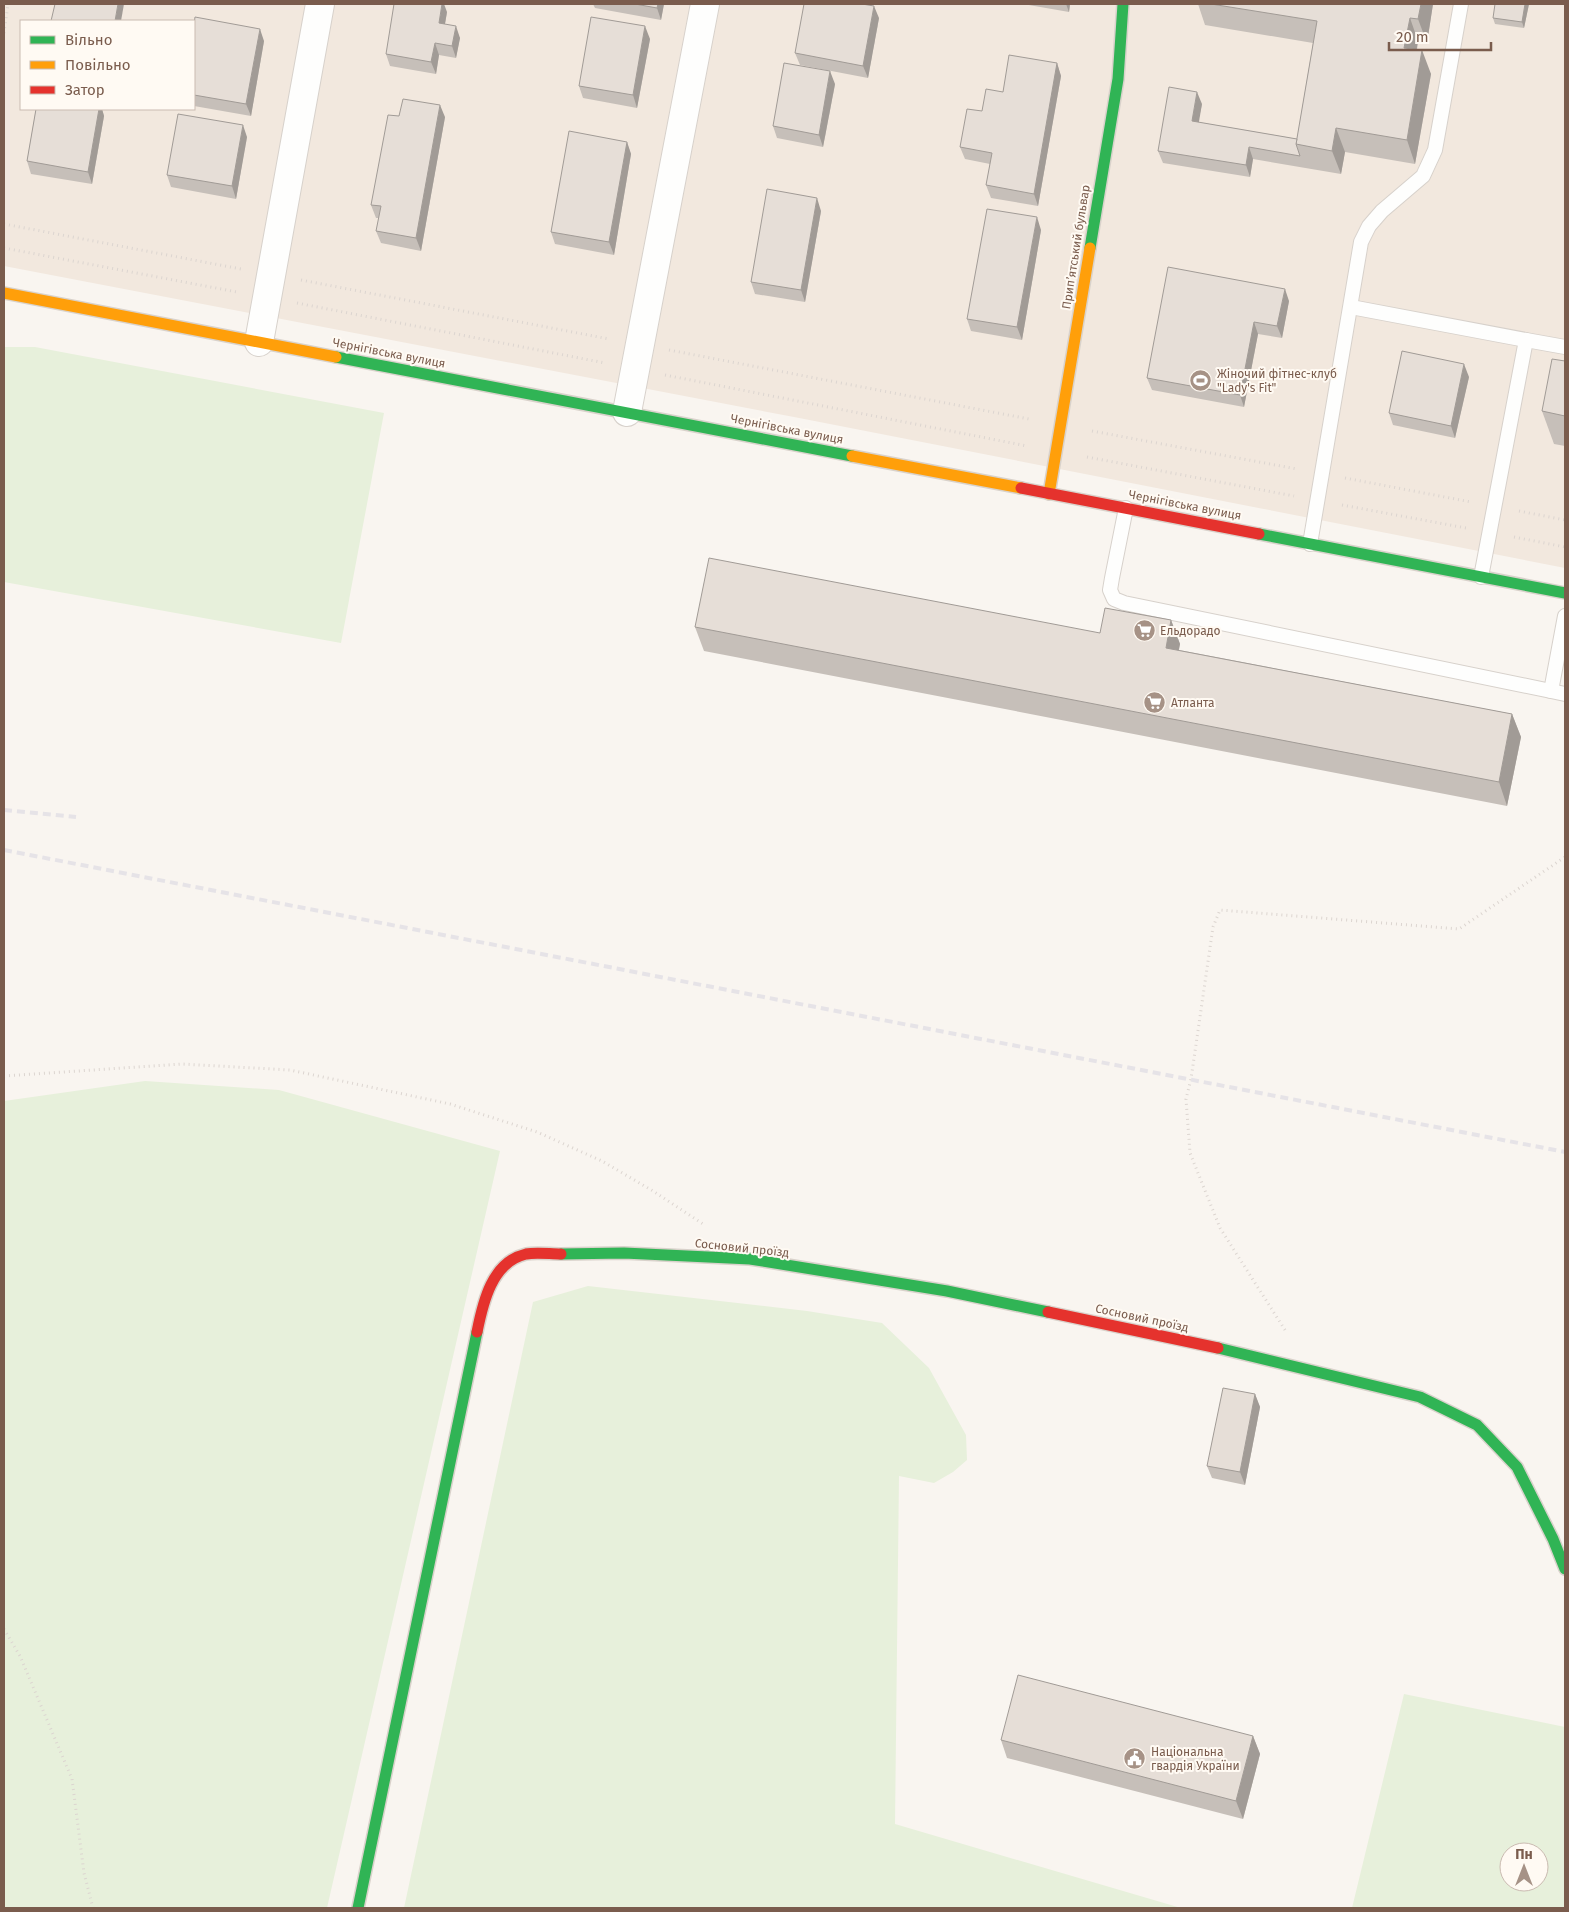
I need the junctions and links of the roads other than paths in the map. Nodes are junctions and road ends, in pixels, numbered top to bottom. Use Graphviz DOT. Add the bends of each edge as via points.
graph roads {
  1 [pos="320,4"];
  2 [pos="705,4"];
  3 [pos="1123,4"];
  4 [pos="1461,4"];
  5 [pos="4,293"];
  6 [pos="1350,307"];
  7 [pos="1526,340"];
  8 [pos="259,342"];
  9 [pos="1565,347"];
  10 [pos="627,412"];
  11 [pos="1049,494"];
  12 [pos="1126,508"];
  13 [pos="1310,544"];
  14 [pos="1481,577"];
  15 [pos="1565,593"];
  16 [pos="1565,616"];
  17 [pos="1551,691"];
  18 [pos="1565,694"];
  19 [pos="1565,1569"];
  20 [pos="358,1908"];
  1 -- 8 [label="street"];
  2 -- 10 [label="street"];
  3 -- 11 [label="street, Припʼятський бульвар" via="1118,79"];
  4 -- 6 [label="lane" via="1430,164 1423,176 1369,226 1361,242"];
  5 -- 8 [label="street, Чернігівська вулиця"];
  6 -- 7 [label="lane"];
  6 -- 13 [label="lane"];
  7 -- 9 [label="lane"];
  7 -- 14 [label="lane"];
  8 -- 10 [label="street, Чернігівська вулиця"];
  10 -- 11 [label="street, Чернігівська вулиця"];
  11 -- 12 [label="street, Чернігівська вулиця"];
  12 -- 13 [label="street, Чернігівська вулиця"];
  12 -- 17 [label="lane" via="1110,590 1114,599"];
  13 -- 14 [label="street, Чернігівська вулиця"];
  14 -- 15 [label="street, Чернігівська вулиця"];
  16 -- 17 [label="lane"];
  17 -- 18 [label="lane"];
  19 -- 20 [label="street, Сосновий проїзд" via="1517,1467 1477,1425 1420,1397 1230,1351 946,1291 750,1260 624,1253 526,1254 506,1262 493,1280 481,1314"];
}
